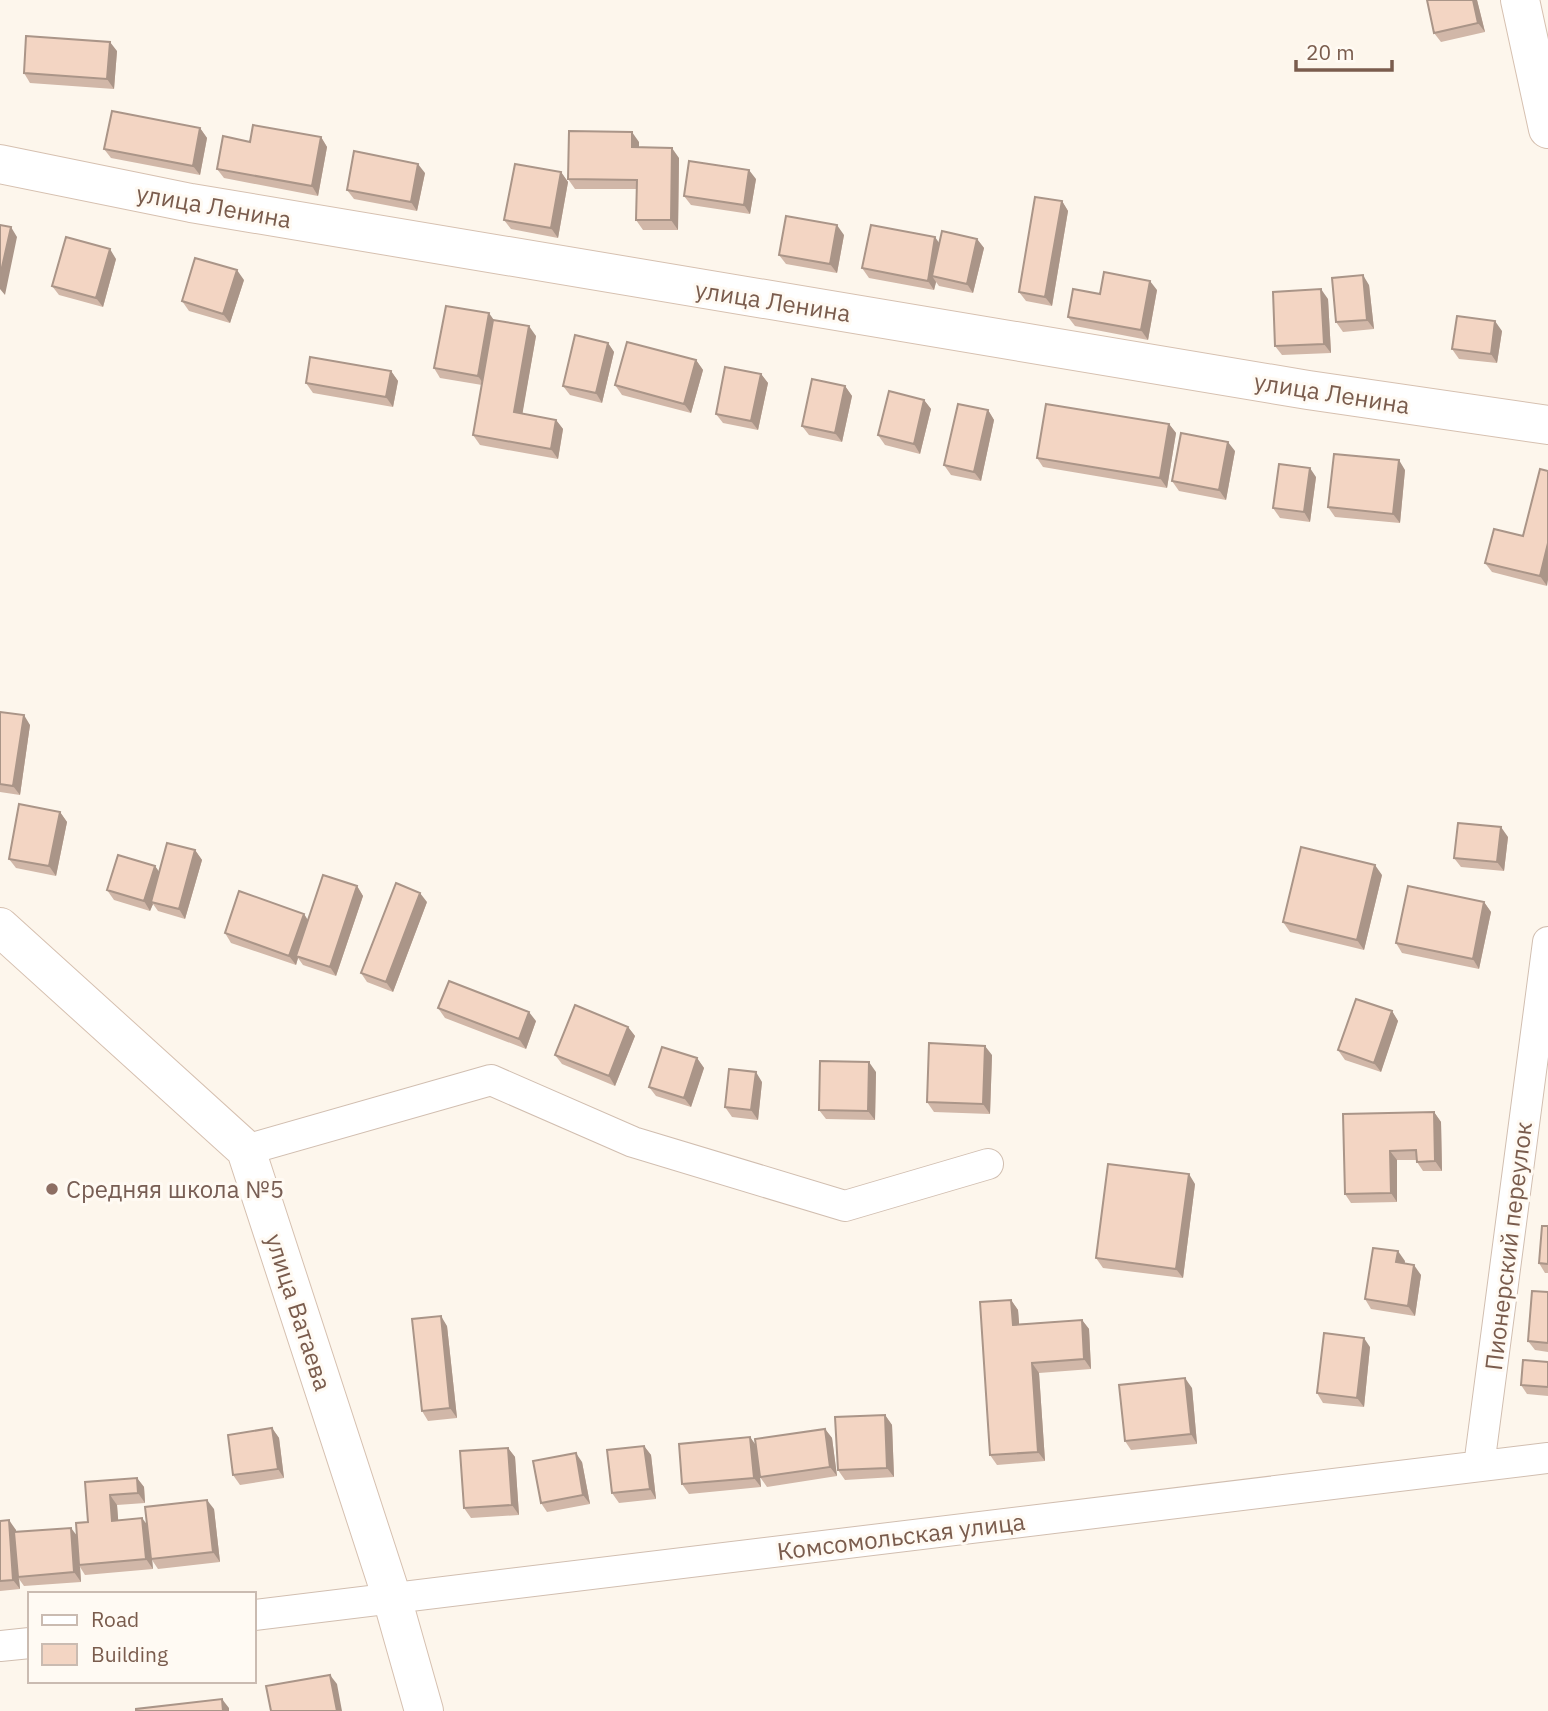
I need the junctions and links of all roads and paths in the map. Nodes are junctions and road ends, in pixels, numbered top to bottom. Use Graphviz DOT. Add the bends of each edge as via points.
graph roads {
  1 [pos="1520,0"];
  2 [pos="1548,129"];
  3 [pos="0,164"];
  4 [pos="1548,425"];
  5 [pos="0,927"];
  6 [pos="1548,942"];
  7 [pos="246,1150"];
  8 [pos="988,1164"];
  9 [pos="1548,1458"];
  10 [pos="1479,1466"];
  11 [pos="392,1598"];
  12 [pos="256,1615"];
  13 [pos="28,1643"];
  14 [pos="0,1646"];
  15 [pos="424,1711"];
  1 -- 2 [label="street"];
  3 -- 4 [label="street, улица Ленина" via="191,203 1308,390"];
  5 -- 7 [label="street, улица Ватаева"];
  6 -- 10 [label="street, Пионерский переулок"];
  7 -- 8 [label="street" via="491,1080 633,1142 845,1206"];
  7 -- 11 [label="street, улица Ватаева"];
  9 -- 10 [label="street, Комсомольская улица"];
  10 -- 11 [label="street, Комсомольская улица"];
  11 -- 12 [label="street, Комсомольская улица"];
  11 -- 15 [label="street, улица Ватаева"];
  13 -- 14 [label="street"];
}
